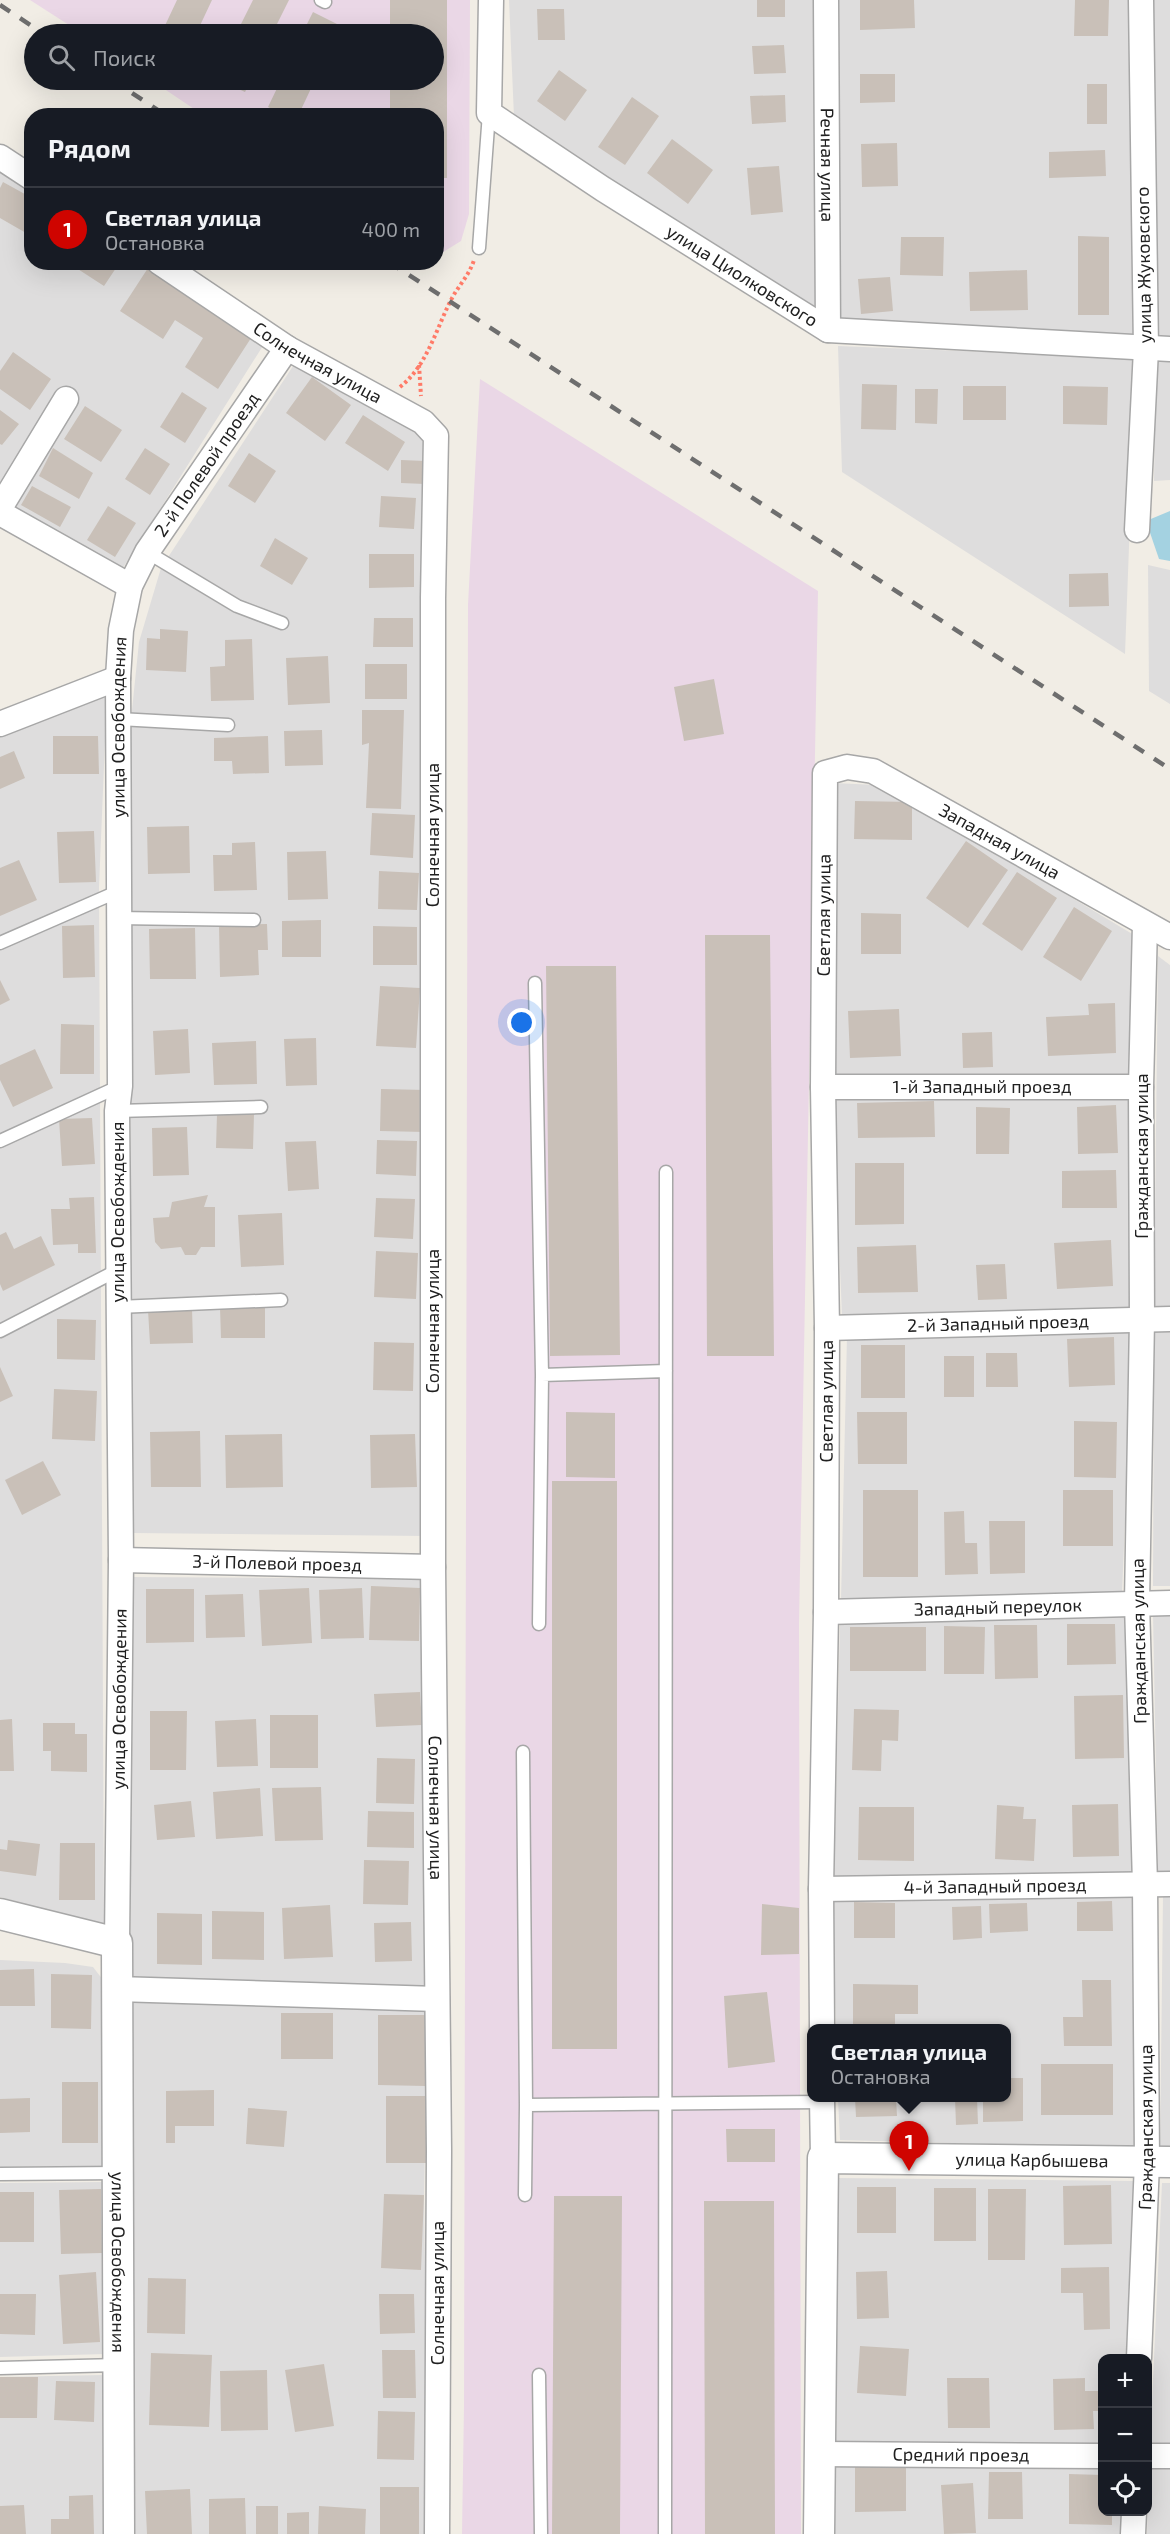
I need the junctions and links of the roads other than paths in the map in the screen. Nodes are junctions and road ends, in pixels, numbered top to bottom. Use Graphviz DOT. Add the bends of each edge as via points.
graph roads {
  1 [pos="491,0"];
  2 [pos="826,0"];
  3 [pos="1141,0"];
  4 [pos="489,113"];
  5 [pos="0,157"];
  6 [pos="24,173"];
  7 [pos="479,248"];
  8 [pos="171,270"];
  9 [pos="828,330"];
  10 [pos="287,348"];
  11 [pos="1146,349"];
  12 [pos="1170,349"];
  13 [pos="66,399"];
  14 [pos="0,508"];
  15 [pos="0,513"];
  16 [pos="1137,530"];
  17 [pos="147,552"];
  18 [pos="130,586"];
  19 [pos="282,623"];
  20 [pos="118,678"];
  21 [pos="119,719"];
  22 [pos="0,724"];
  23 [pos="228,725"];
  24 [pos="825,773"];
  25 [pos="119,891"];
  26 [pos="117,918"];
  27 [pos="254,920"];
  28 [pos="1145,924"];
  29 [pos="1170,936"];
  30 [pos="0,943"];
  31 [pos="535,983"];
  32 [pos="120,1086"];
  33 [pos="1141,1087"];
  34 [pos="823,1088"];
  35 [pos="261,1107"];
  36 [pos="117,1111"];
  37 [pos="0,1141"];
  38 [pos="666,1172"];
  39 [pos="120,1269"];
  40 [pos="281,1300"];
  41 [pos="118,1307"];
  42 [pos="1142,1319"];
  43 [pos="1170,1319"];
  44 [pos="827,1328"];
  45 [pos="0,1331"];
  46 [pos="666,1371"];
  47 [pos="542,1375"];
  48 [pos="121,1560"];
  49 [pos="433,1567"];
  50 [pos="1137,1603"];
  51 [pos="1170,1603"];
  52 [pos="826,1612"];
  53 [pos="538,1624"];
  54 [pos="523,1752"];
  55 [pos="1145,1884"];
  56 [pos="1170,1884"];
  57 [pos="821,1889"];
  58 [pos="0,1914"];
  59 [pos="117,1943"];
  60 [pos="117,1989"];
  61 [pos="437,1999"];
  62 [pos="822,2024"];
  63 [pos="807,2100"];
  64 [pos="822,2102"];
  65 [pos="666,2104"];
  66 [pos="526,2105"];
  67 [pos="823,2158"];
  68 [pos="1159,2162"];
  69 [pos="118,2173"];
  70 [pos="0,2174"];
  71 [pos="525,2195"];
  72 [pos="1139,2354"];
  73 [pos="118,2365"];
  74 [pos="0,2368"];
  75 [pos="539,2375"];
  76 [pos="819,2454"];
  77 [pos="1098,2456"];
  78 [pos="1152,2456"];
  79 [pos="1170,2456"];
  80 [pos="1134,2516"];
  81 [pos="119,2534"];
  82 [pos="437,2534"];
  83 [pos="542,2534"];
  84 [pos="665,2534"];
  85 [pos="819,2534"];
  86 [pos="1133,2534"];
  1 -- 4 [label="street"];
  2 -- 9 [label="street, Речная улица"];
  3 -- 11 [label="street, улица Жуковского"];
  4 -- 7 [label="lane"];
  4 -- 9 [label="street, улица Циолковского"];
  5 -- 6 [label="street"];
  8 -- 10 [label="street, Солнечная улица"];
  9 -- 11 [label="street, улица Циолковского"];
  10 -- 17 [label="street, 2-й Полевой проезд"];
  10 -- 49 [label="street, Солнечная улица" via="423,422 436,436"];
  11 -- 12 [label="street, улица Циолковского"];
  11 -- 16 [label="street, улица Жуковского"];
  13 -- 14 [label="street"];
  15 -- 18 [label="street"];
  17 -- 18 [label="street, 2-й Полевой проезд"];
  17 -- 19 [label="lane" via="237,606"];
  18 -- 20 [label="street, улица Освобождения" via="121,630"];
  20 -- 21 [label="street, улица Освобождения"];
  20 -- 22 [label="street"];
  21 -- 23 [label="lane"];
  21 -- 25 [label="street, улица Освобождения"];
  24 -- 28 [label="street, Западная улица" via="847,767 873,771"];
  24 -- 34 [label="street, Светлая улица"];
  25 -- 26 [label="street, улица Освобождения"];
  25 -- 30 [label="lane"];
  26 -- 27 [label="lane"];
  26 -- 32 [label="street, улица Освобождения"];
  28 -- 29 [label="street, Западная улица"];
  28 -- 33 [label="street, Гражданская улица"];
  31 -- 47 [label="lane"];
  32 -- 36 [label="street, улица Освобождения"];
  32 -- 37 [label="lane"];
  33 -- 34 [label="street, 1-й Западный проезд"];
  33 -- 42 [label="street, Гражданская улица"];
  34 -- 44 [label="street, Светлая улица"];
  35 -- 36 [label="lane"];
  36 -- 39 [label="street, улица Освобождения"];
  38 -- 46 [label="lane"];
  39 -- 41 [label="street, улица Освобождения"];
  39 -- 45 [label="lane"];
  40 -- 41 [label="lane"];
  41 -- 48 [label="street, улица Освобождения"];
  42 -- 43 [label="street, 2-й Западный проезд"];
  42 -- 44 [label="street, 2-й Западный проезд"];
  42 -- 50 [label="street, Гражданская улица"];
  44 -- 52 [label="street, Светлая улица"];
  46 -- 47 [label="lane"];
  46 -- 65 [label="lane"];
  47 -- 53 [label="lane"];
  48 -- 49 [label="street, 3-й Полевой проезд"];
  48 -- 59 [label="street, улица Освобождения"];
  49 -- 61 [label="street, Солнечная улица"];
  50 -- 51 [label="street, Западный переулок"];
  50 -- 52 [label="street, Западный переулок"];
  50 -- 55 [label="street, Гражданская улица"];
  52 -- 57 [label="street, Светлая улица"];
  54 -- 66 [label="lane"];
  55 -- 56 [label="street, 4-й Западный проезд"];
  55 -- 57 [label="street, 4-й Западный проезд"];
  55 -- 68 [label="street, Гражданская улица"];
  57 -- 62 [label="street, Светлая улица"];
  58 -- 59 [label="street"];
  59 -- 60 [label="street, улица Освобождения"];
  60 -- 61 [label="street"];
  60 -- 69 [label="street, улица Освобождения"];
  61 -- 82 [label="street, Солнечная улица"];
  63 -- 65 [label="lane"];
  64 -- 67 [label="street"];
  65 -- 66 [label="lane"];
  65 -- 84 [label="lane"];
  66 -- 71 [label="lane"];
  67 -- 68 [label="street, улица Карбышева"];
  67 -- 76 [label="street"];
  68 -- 72 [label="street, Гражданская улица"];
  69 -- 70 [label="lane"];
  69 -- 73 [label="street, улица Освобождения"];
  73 -- 74 [label="lane"];
  73 -- 81 [label="street, улица Освобождения"];
  75 -- 83 [label="lane"];
  76 -- 77 [label="street, Средний проезд"];
  76 -- 85 [label="street"];
  78 -- 79 [label="street"];
  80 -- 86 [label="street"];
}
